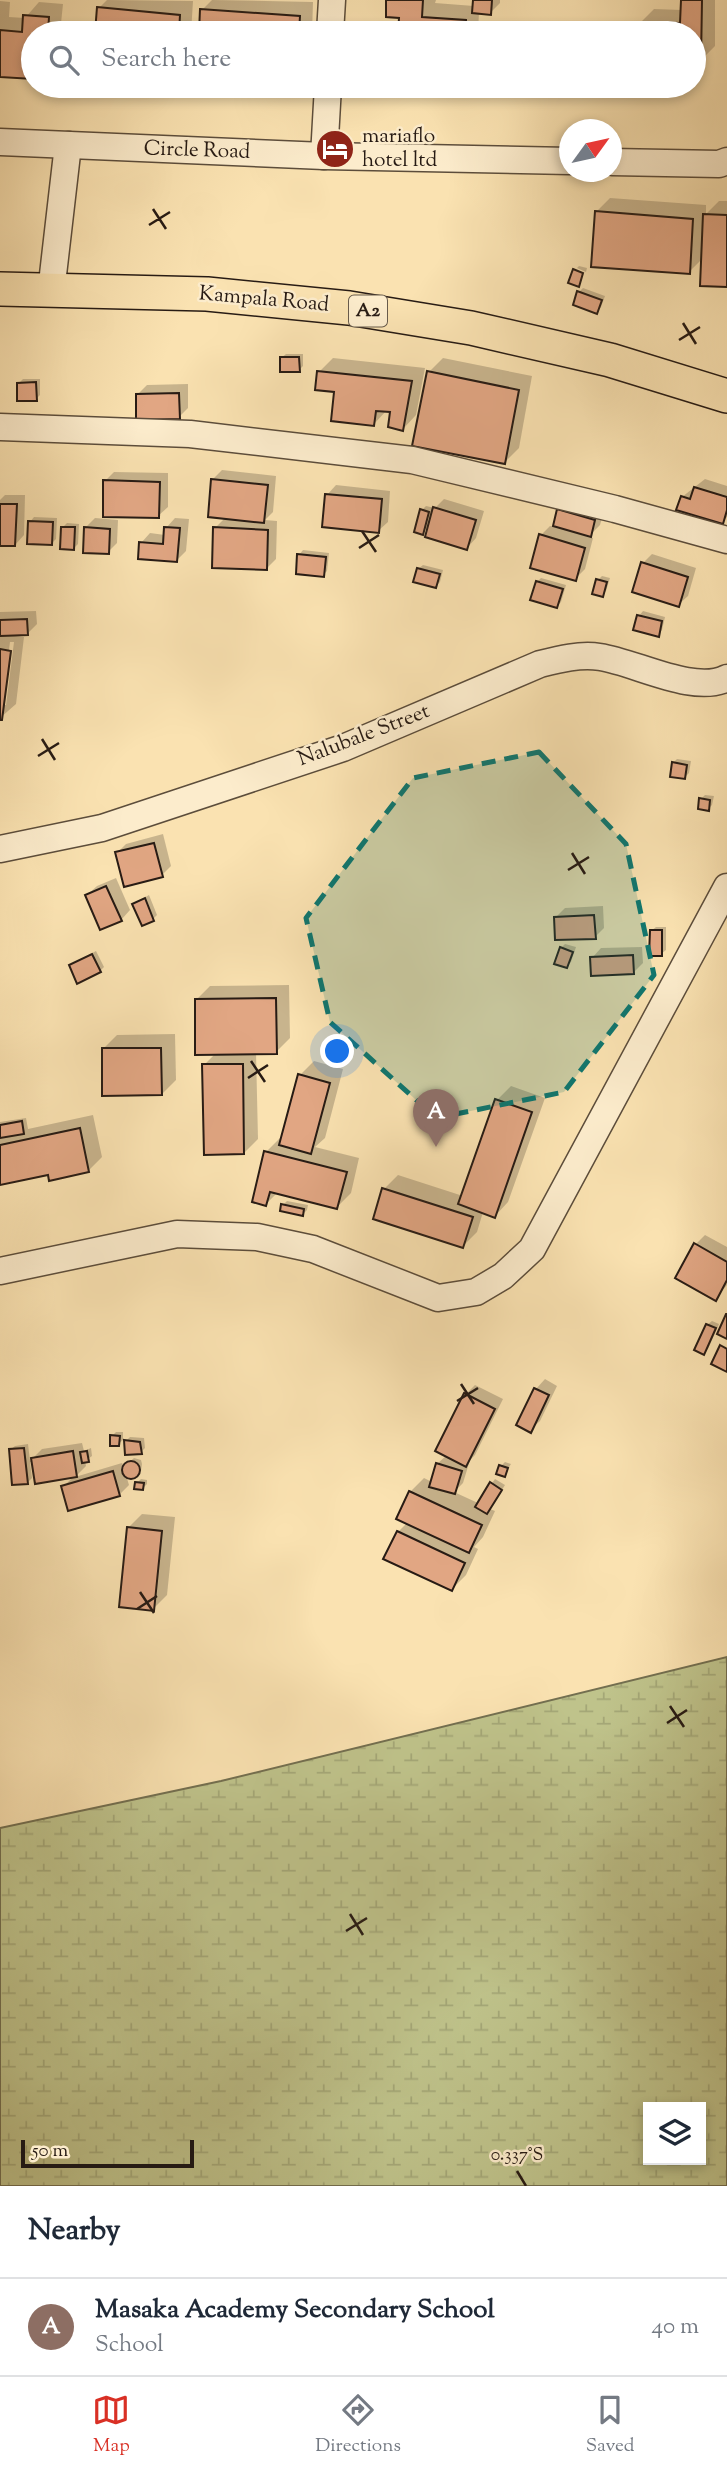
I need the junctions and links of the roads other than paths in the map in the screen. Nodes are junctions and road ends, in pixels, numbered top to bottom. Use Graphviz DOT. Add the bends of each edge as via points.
graph roads {
  1 [pos="332,0"];
  2 [pos="331,21"];
  3 [pos="327,98"];
  4 [pos="0,142"];
  5 [pos="68,145"];
  6 [pos="324,156"];
  7 [pos="559,161"];
  8 [pos="727,161"];
  9 [pos="622,162"];
  10 [pos="0,289"];
  11 [pos="51,292"];
  12 [pos="727,396"];
  13 [pos="0,427"];
  14 [pos="727,540"];
  15 [pos="727,678"];
  16 [pos="0,849"];
  17 [pos="727,887"];
  18 [pos="0,1271"];
  1 -- 2 [label="street"];
  3 -- 6 [label="street"];
  4 -- 5 [label="street, Circle Road"];
  5 -- 6 [label="street, Circle Road"];
  5 -- 11 [label="street"];
  6 -- 7 [label="street, Circle Road"];
  8 -- 9 [label="street"];
  10 -- 11 [label="main road, Kampala Road / A2"];
  11 -- 12 [label="main road, Kampala Road / A2" via="207,294 349,308 471,328 610,360"];
  13 -- 14 [label="street" via="190,434 412,460"];
  15 -- 16 [label="street, Nalubale Street" via="697,683 600,657 572,656 343,748 102,828"];
  17 -- 18 [label="street" via="532,1249 503,1276 476,1292 438,1298 313,1250 257,1237 177,1234"];
}
